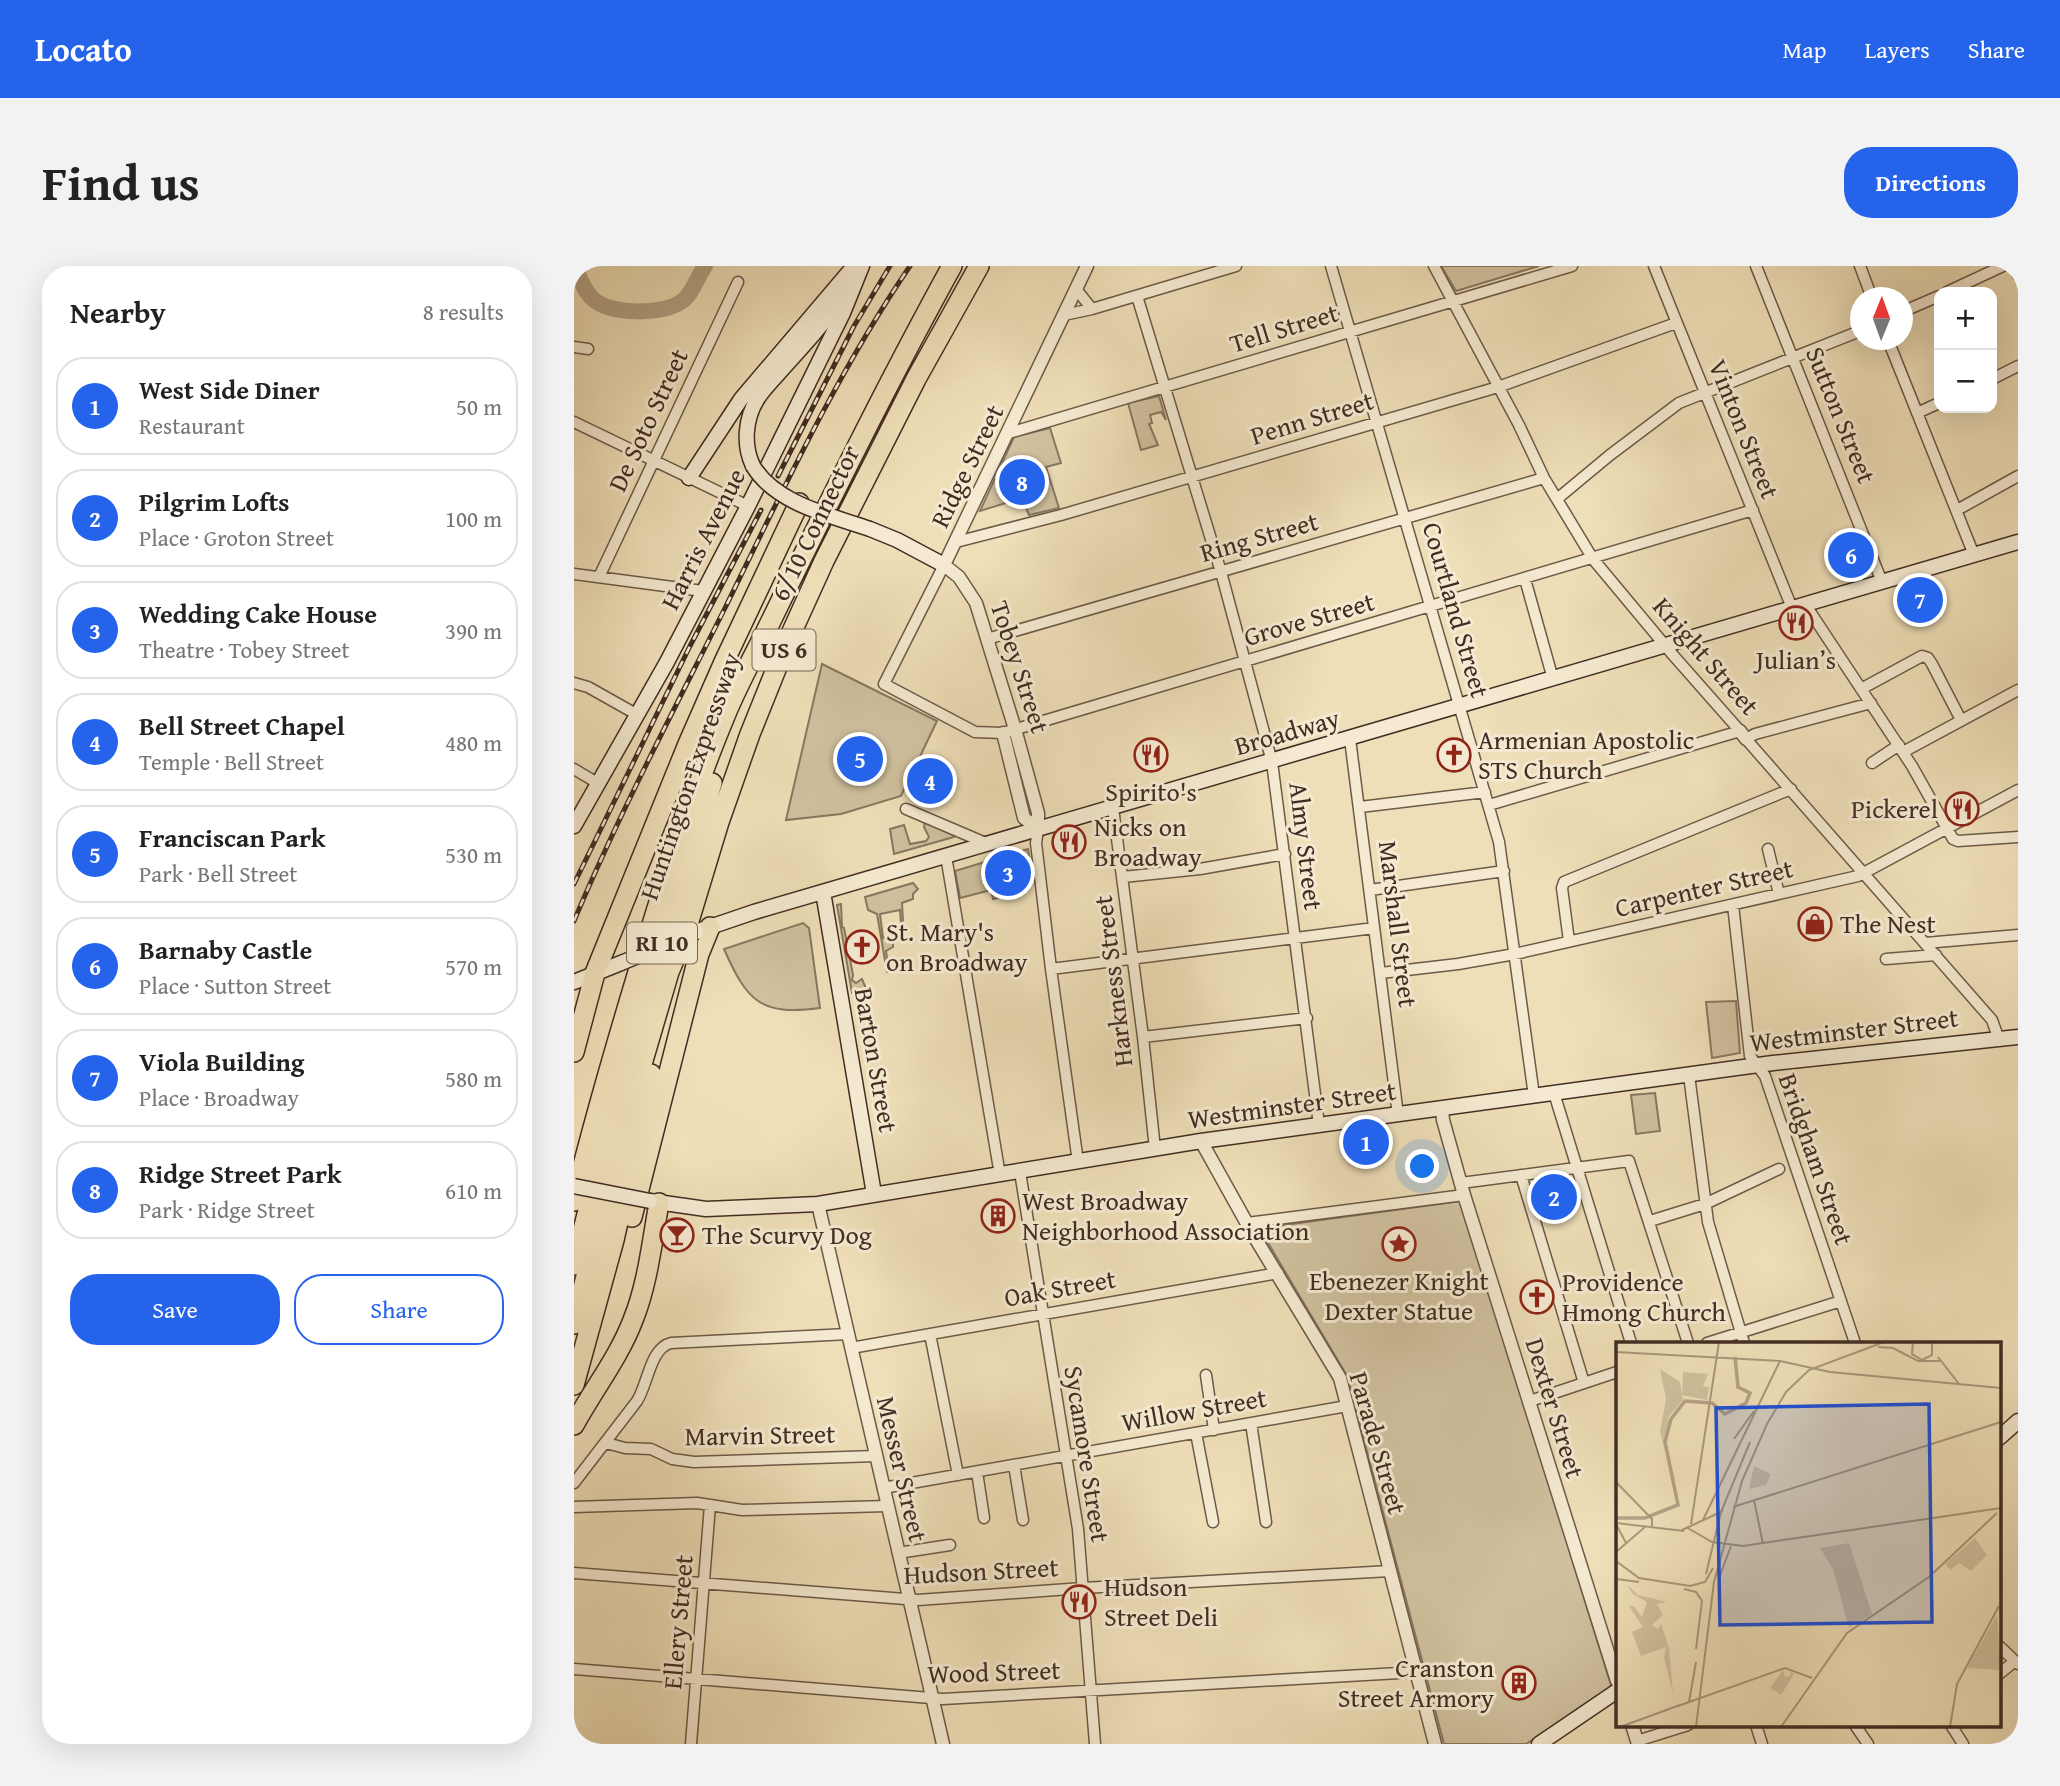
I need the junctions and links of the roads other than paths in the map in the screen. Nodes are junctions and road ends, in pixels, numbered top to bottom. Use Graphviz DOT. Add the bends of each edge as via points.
graph roads {
  1 [pos="855,266"];
  2 [pos="862,266"];
  3 [pos="952,266"];
  4 [pos="979,266"];
  5 [pos="1087,266"];
  6 [pos="1236,266"];
  7 [pos="1331,266"];
  8 [pos="1434,266"];
  9 [pos="1572,266"];
  10 [pos="1654,266"];
  11 [pos="1756,266"];
  12 [pos="1860,266"];
  13 [pos="2003,266"];
  14 [pos="2014,266"];
  15 [pos="2018,275"];
  16 [pos="738,282"];
  17 [pos="1868,287"];
  18 [pos="1958,287"];
  19 [pos="1076,289"];
  20 [pos="1138,296"];
  21 [pos="1934,298"];
  22 [pos="1452,302"];
  23 [pos="1913,308"];
  24 [pos="1092,309"];
  25 [pos="1064,315"];
  26 [pos="1676,323"];
  27 [pos="1350,332"];
  28 [pos="1850,335"];
  29 [pos="574,347"];
  30 [pos="588,349"];
  31 [pos="1892,350"];
  32 [pos="1793,358"];
  33 [pos="2018,366"];
  34 [pos="1997,376"];
  35 [pos="1164,387"];
  36 [pos="1498,387"];
  37 [pos="1706,393"];
  38 [pos="1934,405"];
  39 [pos="1917,413"];
  40 [pos="574,422"];
  41 [pos="1376,422"];
  42 [pos="1009,433"];
  43 [pos="654,461"];
  44 [pos="2018,476"];
  45 [pos="1192,477"];
  46 [pos="689,478"];
  47 [pos="1544,478"];
  48 [pos="1557,499"];
  49 [pos="799,503"];
  50 [pos="748,506"];
  51 [pos="1753,510"];
  52 [pos="1957,510"];
  53 [pos="1405,519"];
  54 [pos="956,542"];
  55 [pos="2018,542"];
  56 [pos="1974,555"];
  57 [pos="1593,559"];
  58 [pos="944,565"];
  59 [pos="1221,572"];
  60 [pos="574,575"];
  61 [pos="599,578"];
  62 [pos="1525,579"];
  63 [pos="1882,582"];
  64 [pos="703,591"];
  65 [pos="1432,606"];
  66 [pos="1799,606"];
  67 [pos="768,628"];
  68 [pos="987,639"];
  69 [pos="1665,646"];
  70 [pos="1245,661"];
  71 [pos="724,662"];
  72 [pos="1553,679"];
  73 [pos="574,683"];
  74 [pos="884,684"];
  75 [pos="1861,689"];
  76 [pos="2018,690"];
  77 [pos="1871,702"];
  78 [pos="1461,706"];
  79 [pos="636,714"];
  80 [pos="1962,720"];
  81 [pos="1009,731"];
  82 [pos="1743,735"];
  83 [pos="1350,739"];
  84 [pos="1901,749"];
  85 [pos="1272,762"];
  86 [pos="1872,763"];
  87 [pos="574,769"];
  88 [pos="599,784"];
  89 [pos="1791,789"];
  90 [pos="2018,790"];
  91 [pos="1485,792"];
  92 [pos="1489,805"];
  93 [pos="1360,807"];
  94 [pos="1113,808"];
  95 [pos="906,809"];
  96 [pos="574,826"];
  97 [pos="1038,829"];
  98 [pos="1946,829"];
  99 [pos="2018,837"];
  100 [pos="988,844"];
  101 [pos="1768,849"];
  102 [pos="1285,855"];
  103 [pos="946,856"];
  104 [pos="1504,871"];
  105 [pos="1864,874"];
  106 [pos="1123,877"];
  107 [pos="1370,890"];
  108 [pos="822,892"];
  109 [pos="1779,894"];
  110 [pos="1733,905"];
  111 [pos="1374,928"];
  112 [pos="650,930"];
  113 [pos="697,931"];
  114 [pos="2018,935"];
  115 [pos="1295,938"];
  116 [pos="1569,941"];
  117 [pos="1925,943"];
  118 [pos="1516,954"];
  119 [pos="1936,955"];
  120 [pos="1132,958"];
  121 [pos="1886,959"];
  122 [pos="1051,969"];
  123 [pos="596,973"];
  124 [pos="1381,973"];
  125 [pos="574,982"];
  126 [pos="1307,1018"];
  127 [pos="1143,1037"];
  128 [pos="2018,1037"];
  129 [pos="1998,1038"];
  130 [pos="574,1052"];
  131 [pos="1758,1066"];
  132 [pos="1689,1075"];
  133 [pos="1554,1093"];
  134 [pos="1534,1096"];
  135 [pos="1442,1109"];
  136 [pos="1398,1115"];
  137 [pos="1319,1125"];
  138 [pos="1201,1141"];
  139 [pos="1155,1149"];
  140 [pos="1078,1162"];
  141 [pos="1577,1167"];
  142 [pos="1779,1169"];
  143 [pos="1020,1172"];
  144 [pos="1000,1175"];
  145 [pos="1521,1175"];
  146 [pos="574,1186"];
  147 [pos="1463,1189"];
  148 [pos="874,1194"];
  149 [pos="574,1202"];
  150 [pos="655,1202"];
  151 [pos="818,1204"];
  152 [pos="1705,1204"];
  153 [pos="1650,1221"];
  154 [pos="1247,1223"];
  155 [pos="574,1265"];
  156 [pos="1278,1273"];
  157 [pos="1841,1300"];
  158 [pos="1042,1314"];
  159 [pos="574,1324"];
  160 [pos="848,1334"];
  161 [pos="930,1334"];
  162 [pos="1742,1338"];
  163 [pos="1631,1342"];
  164 [pos="1688,1342"];
  165 [pos="1714,1342"];
  166 [pos="1855,1342"];
  167 [pos="851,1348"];
  168 [pos="1616,1372"];
  169 [pos="1206,1375"];
  170 [pos="1584,1383"];
  171 [pos="574,1385"];
  172 [pos="1530,1401"];
  173 [pos="1347,1406"];
  174 [pos="2018,1421"];
  175 [pos="1251,1423"];
  176 [pos="574,1425"];
  177 [pos="1214,1430"];
  178 [pos="1196,1433"];
  179 [pos="2000,1437"];
  180 [pos="606,1443"];
  181 [pos="876,1456"];
  182 [pos="1066,1456"];
  183 [pos="1014,1465"];
  184 [pos="976,1472"];
  185 [pos="958,1475"];
  186 [pos="574,1483"];
  187 [pos="883,1488"];
  188 [pos="710,1505"];
  189 [pos="887,1506"];
  190 [pos="574,1507"];
  191 [pos="984,1518"];
  192 [pos="1023,1520"];
  193 [pos="1213,1522"];
  194 [pos="1266,1522"];
  195 [pos="950,1545"];
  196 [pos="898,1553"];
  197 [pos="1390,1571"];
  198 [pos="574,1573"];
  199 [pos="704,1583"];
  200 [pos="1083,1588"];
  201 [pos="909,1600"];
  202 [pos="2000,1647"];
  203 [pos="2016,1663"];
  204 [pos="574,1669"];
  205 [pos="1417,1672"];
  206 [pos="2000,1673"];
  207 [pos="1616,1678"];
  208 [pos="696,1679"];
  209 [pos="1092,1692"];
  210 [pos="1616,1692"];
  211 [pos="932,1698"];
  212 [pos="1632,1726"];
  213 [pos="1685,1726"];
  214 [pos="1756,1726"];
  215 [pos="1856,1726"];
  216 [pos="1952,1726"];
  217 [pos="1637,1743"];
  218 [pos="691,1744"];
  219 [pos="943,1744"];
  220 [pos="1095,1744"];
  221 [pos="1435,1744"];
  222 [pos="1539,1744"];
  223 [pos="1762,1744"];
  224 [pos="1868,1744"];
  225 [pos="1963,1744"];
  1 -- 46 [label="main road, Harris Avenue" via="741,399"];
  1 -- 49 [label="main road, Tobey Street, bridge" via="843,295 757,399 748,423 752,466 767,486"];
  2 -- 50 [label="main road, Harris Avenue"];
  3 -- 67 [label="highway, 6/10 Connector / US 6" via="822,514"];
  4 -- 113 [label="highway, 6/10 Connector / US 6" via="916,379 789,637 732,783"];
  5 -- 19 [label="street, Ridge Street"];
  6 -- 20 [label="street"];
  7 -- 27 [label="street, Courtland Street"];
  8 -- 22 [label="street, Knight Street"];
  9 -- 22 [label="street, Tell Street"];
  10 -- 26 [label="street, Vinton Street"];
  11 -- 32 [label="street, Sutton Street"];
  12 -- 17 [label="street"];
  13 -- 18 [label="street"];
  14 -- 15 [label="street"];
  16 -- 43 [label="street, De Soto Street"];
  19 -- 24 [label="street"];
  19 -- 25 [label="street, Ridge Street"];
  20 -- 24 [label="street"];
  20 -- 35 [label="street, Almy Street"];
  21 -- 23 [label="street"];
  22 -- 27 [label="street, Tell Street"];
  22 -- 36 [label="street, Knight Street"];
  24 -- 25 [label="street"];
  25 -- 42 [label="street, Ridge Street"];
  26 -- 36 [label="street, Penn Street"];
  26 -- 37 [label="street, Vinton Street"];
  27 -- 35 [label="street, Tell Street"];
  27 -- 41 [label="street, Courtland Street"];
  28 -- 32 [label="street"];
  29 -- 30 [label="street"];
  31 -- 39 [label="street"];
  32 -- 37 [label="street"];
  32 -- 63 [label="street, Sutton Street"];
  33 -- 34 [label="street"];
  35 -- 42 [label="street, Tell Street"];
  35 -- 45 [label="street, Almy Street"];
  36 -- 41 [label="street, Penn Street"];
  36 -- 47 [label="street, Knight Street"];
  37 -- 48 [label="street" via="1671,408"];
  37 -- 51 [label="street, Vinton Street"];
  38 -- 39 [label="street"];
  39 -- 52 [label="street"];
  40 -- 43 [label="street"];
  41 -- 45 [label="street, Penn Street"];
  41 -- 53 [label="street, Courtland Street"];
  42 -- 54 [label="street, Ridge Street"];
  43 -- 46 [label="street"];
  43 -- 61 [label="street, De Soto Street"];
  44 -- 52 [label="street"];
  45 -- 54 [label="street, Penn Street"];
  45 -- 59 [label="street, Almy Street"];
  46 -- 50 [label="street"];
  47 -- 48 [label="street, Knight Street"];
  47 -- 53 [label="street, Ring Street"];
  48 -- 57 [label="street, Knight Street"];
  49 -- 58 [label="main road, Tobey Street, bridge" via="897,540"];
  49 -- 71 [label="highway"];
  50 -- 64 [label="main road, Harris Avenue"];
  51 -- 57 [label="street, Grove Street"];
  51 -- 66 [label="street, Vinton Street"];
  52 -- 56 [label="street"];
  53 -- 59 [label="street, Ring Street"];
  53 -- 65 [label="street, Courtland Street"];
  54 -- 58 [label="street, Ridge Street"];
  55 -- 56 [label="main road, Broadway"];
  56 -- 63 [label="main road, Broadway"];
  57 -- 62 [label="street, Grove Street"];
  57 -- 69 [label="street, Knight Street"];
  58 -- 68 [label="street, Tobey Street" via="976,603"];
  58 -- 74 [label="street, Ridge Street"];
  59 -- 68 [label="street, Ring Street"];
  59 -- 70 [label="street, Almy Street"];
  60 -- 61 [label="street"];
  61 -- 64 [label="street"];
  62 -- 65 [label="street, Grove Street"];
  62 -- 72 [label="street"];
  63 -- 66 [label="main road, Broadway"];
  64 -- 79 [label="main road, Harris Avenue"];
  65 -- 70 [label="street, Grove Street"];
  65 -- 78 [label="street, Courtland Street"];
  66 -- 69 [label="main road, Broadway"];
  66 -- 75 [label="street, Vinton Street"];
  67 -- 112 [label="highway, US 6" via="743,673 703,770"];
  67 -- 155 [label="highway, Huntington Expressway / RI 10" via="692,844 615,1105"];
  68 -- 81 [label="street, Tobey Street"];
  69 -- 72 [label="main road, Broadway"];
  69 -- 82 [label="street, Knight Street"];
  70 -- 81 [label="street, Grove Street"];
  70 -- 85 [label="street, Almy Street"];
  71 -- 112 [label="highway" via="657,881"];
  71 -- 123 [label="highway"];
  72 -- 78 [label="main road, Broadway"];
  73 -- 79 [label="street"];
  74 -- 81 [label="street, Grove Street" via="975,732"];
  75 -- 77 [label="street, Vinton Street"];
  75 -- 80 [label="street" via="1922,656 1932,664"];
  76 -- 80 [label="street"];
  77 -- 82 [label="street"];
  77 -- 84 [label="street, Vinton Street"];
  78 -- 83 [label="main road, Broadway"];
  78 -- 91 [label="street, Courtland Street"];
  79 -- 88 [label="main road, Harris Avenue"];
  80 -- 84 [label="street"];
  81 -- 97 [label="street, Tobey Street" via="1038,813"];
  82 -- 89 [label="street, Knight Street"];
  82 -- 92 [label="street"];
  83 -- 85 [label="main road, Broadway"];
  83 -- 93 [label="street, Marshall Street"];
  84 -- 86 [label="street"];
  84 -- 98 [label="street, Vinton Street"];
  85 -- 94 [label="main road, Broadway"];
  85 -- 102 [label="street, Almy Street"];
  87 -- 88 [label="street"];
  88 -- 96 [label="main road, Harris Avenue"];
  89 -- 105 [label="street, Knight Street"];
  89 -- 116 [label="street" via="1564,882"];
  90 -- 98 [label="street, Carpenter Street"];
  91 -- 92 [label="street, Courtland Street"];
  91 -- 93 [label="street"];
  92 -- 104 [label="street, Courtland Street"];
  93 -- 107 [label="street, Marshall Street"];
  94 -- 97 [label="main road, Broadway"];
  94 -- 106 [label="street, Harkness Street"];
  95 -- 100 [label="street"];
  97 -- 100 [label="main road, Broadway"];
  97 -- 122 [label="street, Tobey Street"];
  98 -- 99 [label="street" via="1958,841"];
  98 -- 105 [label="street, Carpenter Street"];
  100 -- 103 [label="main road, Broadway"];
  101 -- 109 [label="street"];
  102 -- 106 [label="street"];
  102 -- 115 [label="street, Almy Street"];
  103 -- 108 [label="main road, Broadway"];
  103 -- 144 [label="street"];
  104 -- 107 [label="street"];
  104 -- 118 [label="street, Courtland Street"];
  105 -- 109 [label="street, Carpenter Street"];
  105 -- 117 [label="street, Knight Street"];
  106 -- 120 [label="street, Harkness Street"];
  107 -- 111 [label="street, Marshall Street"];
  108 -- 113 [label="main road, Broadway"];
  108 -- 148 [label="main road, Barton Street"];
  109 -- 110 [label="street, Carpenter Street"];
  110 -- 116 [label="street, Carpenter Street"];
  110 -- 131 [label="street, Bridgham Street" via="1750,1056"];
  111 -- 115 [label="street"];
  111 -- 124 [label="street, Marshall Street"];
  112 -- 149 [label="highway, US 6"];
  113 -- 123 [label="main road, Broadway, bridge"];
  113 -- 159 [label="highway, Huntington Expressway / RI 10" via="669,972"];
  113 -- 171 [label="highway, US 6" via="678,974 653,1064 618,1224"];
  114 -- 117 [label="street"];
  115 -- 120 [label="street"];
  115 -- 126 [label="street, Almy Street"];
  116 -- 118 [label="street, Carpenter Street"];
  117 -- 119 [label="street, Knight Street"];
  118 -- 124 [label="street, Carpenter Street"];
  118 -- 134 [label="street, Courtland Street"];
  119 -- 121 [label="street"];
  119 -- 129 [label="street, Knight Street" via="1992,1020"];
  120 -- 122 [label="street"];
  120 -- 127 [label="street, Harkness Street"];
  122 -- 140 [label="street, Tobey Street"];
  123 -- 125 [label="main road, Broadway"];
  123 -- 130 [label="highway"];
  124 -- 136 [label="street, Marshall Street"];
  126 -- 127 [label="street"];
  126 -- 137 [label="street, Almy Street"];
  127 -- 139 [label="street, Harkness Street"];
  128 -- 129 [label="main road, Westminster Street"];
  129 -- 131 [label="main road, Westminster Street"];
  131 -- 132 [label="main road, Westminster Street"];
  131 -- 157 [label="street, Bridgham Street"];
  132 -- 133 [label="main road, Westminster Street"];
  132 -- 152 [label="street"];
  133 -- 134 [label="main road, Westminster Street"];
  133 -- 141 [label="street"];
  134 -- 135 [label="main road, Westminster Street"];
  135 -- 136 [label="main road, Westminster Street"];
  135 -- 147 [label="street, Dexter Street"];
  136 -- 137 [label="main road, Westminster Street"];
  137 -- 138 [label="main road, Westminster Street"];
  138 -- 139 [label="main road, Westminster Street"];
  138 -- 154 [label="street, Parade Street"];
  139 -- 140 [label="main road, Westminster Street"];
  140 -- 143 [label="main road, Westminster Street"];
  141 -- 145 [label="street"];
  141 -- 153 [label="street" via="1629,1161"];
  141 -- 163 [label="street"];
  142 -- 152 [label="street"];
  143 -- 144 [label="main road, Westminster Street"];
  143 -- 158 [label="street, Sycamore Street"];
  144 -- 148 [label="main road, Westminster Street"];
  145 -- 147 [label="street"];
  145 -- 170 [label="street"];
  146 -- 150 [label="main road, Westminster Street, bridge"];
  147 -- 154 [label="street"];
  147 -- 172 [label="street, Dexter Street"];
  148 -- 151 [label="main road, Westminster Street"];
  150 -- 151 [label="main road, Westminster Street" via="715,1209"];
  150 -- 176 [label="highway" via="634,1320"];
  151 -- 160 [label="street, Messer Street"];
  152 -- 153 [label="street"];
  152 -- 162 [label="street"];
  153 -- 164 [label="street"];
  154 -- 156 [label="street, Parade Street"];
  156 -- 158 [label="street, Oak Street"];
  156 -- 173 [label="street, Parade Street" via="1340,1378"];
  157 -- 162 [label="street"];
  157 -- 166 [label="street, Bridgham Street"];
  158 -- 161 [label="street, Oak Street"];
  158 -- 182 [label="street, Sycamore Street"];
  160 -- 167 [label="street, Messer Street"];
  160 -- 180 [label="street" via="662,1346 641,1395"];
  161 -- 167 [label="street, Oak Street"];
  161 -- 185 [label="street"];
  162 -- 165 [label="street"];
  167 -- 181 [label="street, Messer Street"];
  168 -- 170 [label="street"];
  169 -- 177 [label="street"];
  170 -- 172 [label="street"];
  172 -- 207 [label="street, Dexter Street"];
  173 -- 175 [label="street, Willow Street"];
  173 -- 197 [label="street, Parade Street"];
  174 -- 179 [label="main road"];
  175 -- 177 [label="street, Willow Street"];
  175 -- 194 [label="street"];
  177 -- 178 [label="street, Willow Street"];
  178 -- 182 [label="street, Willow Street"];
  178 -- 193 [label="street"];
  180 -- 181 [label="street, Marvin Street" via="651,1449 690,1462"];
  180 -- 186 [label="street"];
  181 -- 187 [label="street, Messer Street"];
  182 -- 183 [label="street, Willow Street"];
  182 -- 200 [label="street, Sycamore Street"];
  183 -- 184 [label="street, Willow Street"];
  183 -- 192 [label="street"];
  184 -- 185 [label="street, Willow Street"];
  184 -- 191 [label="street"];
  185 -- 187 [label="street, Willow Street"];
  187 -- 189 [label="street, Messer Street"];
  188 -- 189 [label="street" via="737,1510"];
  188 -- 190 [label="street"];
  188 -- 199 [label="street, Ellery Street"];
  189 -- 196 [label="street, Messer Street"];
  195 -- 196 [label="street"];
  196 -- 201 [label="street, Messer Street"];
  197 -- 200 [label="street, Hudson Street"];
  197 -- 205 [label="street, Parade Street"];
  198 -- 199 [label="street, Hudson Street"];
  199 -- 201 [label="street, Hudson Street"];
  199 -- 208 [label="street, Ellery Street"];
  200 -- 201 [label="street, Hudson Street"];
  200 -- 209 [label="street, Sycamore Street"];
  201 -- 211 [label="street, Messer Street"];
  202 -- 203 [label="street"];
  203 -- 206 [label="street"];
  204 -- 208 [label="street, Wood Street"];
  205 -- 209 [label="street, Wood Street"];
  205 -- 221 [label="street, Parade Street"];
  208 -- 211 [label="street, Wood Street"];
  208 -- 218 [label="street, Ellery Street"];
  209 -- 211 [label="street, Wood Street"];
  209 -- 220 [label="street, Sycamore Street"];
  210 -- 222 [label="main road"];
  211 -- 219 [label="street, Messer Street"];
  212 -- 217 [label="street"];
  213 -- 217 [label="street"];
  214 -- 223 [label="street"];
  215 -- 224 [label="street"];
  216 -- 225 [label="street"];
}
